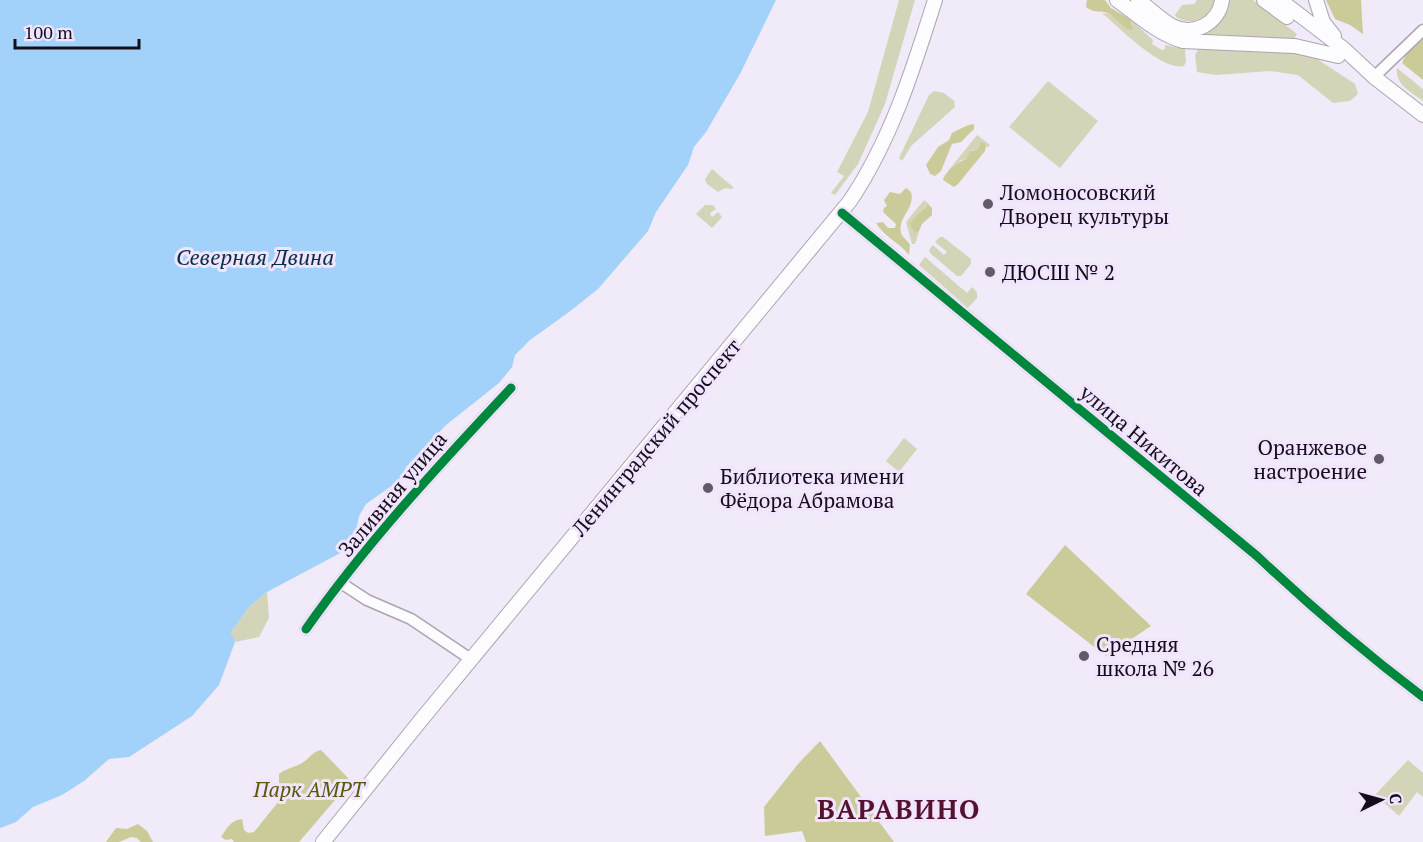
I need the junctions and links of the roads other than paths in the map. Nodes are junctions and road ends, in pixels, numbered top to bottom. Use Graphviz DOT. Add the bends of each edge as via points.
graph roads {
  1 [pos="935,0"];
  2 [pos="1117,0"];
  3 [pos="1138,0"];
  4 [pos="1222,0"];
  5 [pos="1264,0"];
  6 [pos="1280,0"];
  7 [pos="1316,0"];
  8 [pos="1423,30"];
  9 [pos="1341,52"];
  10 [pos="1374,77"];
  11 [pos="1423,115"];
  12 [pos="842,213"];
  13 [pos="511,388"];
  14 [pos="341,583"];
  15 [pos="306,629"];
  16 [pos="472,660"];
  17 [pos="1423,697"];
  18 [pos="323,842"];
  1 -- 12 [label="main road, Ленинградский проспект" via="897,113 865,179"];
  2 -- 9 [label="main road" via="1161,32 1183,41"];
  3 -- 4 [label="main road" via="1174,27 1186,29 1213,21"];
  5 -- 9 [label="main road"];
  6 -- 9 [label="main road"];
  7 -- 9 [label="main road" via="1323,22"];
  8 -- 10 [label="street"];
  9 -- 10 [label="main road"];
  10 -- 11 [label="main road"];
  12 -- 16 [label="main road, Ленинградский проспект"];
  12 -- 17 [label="street, улица Никитова"];
  13 -- 14 [label="street, Заливная улица" via="387,522"];
  14 -- 15 [label="street, Заливная улица"];
  14 -- 16 [label="street, Заливная улица" via="411,620"];
  16 -- 18 [label="main road, Ленинградский проспект"];
}
